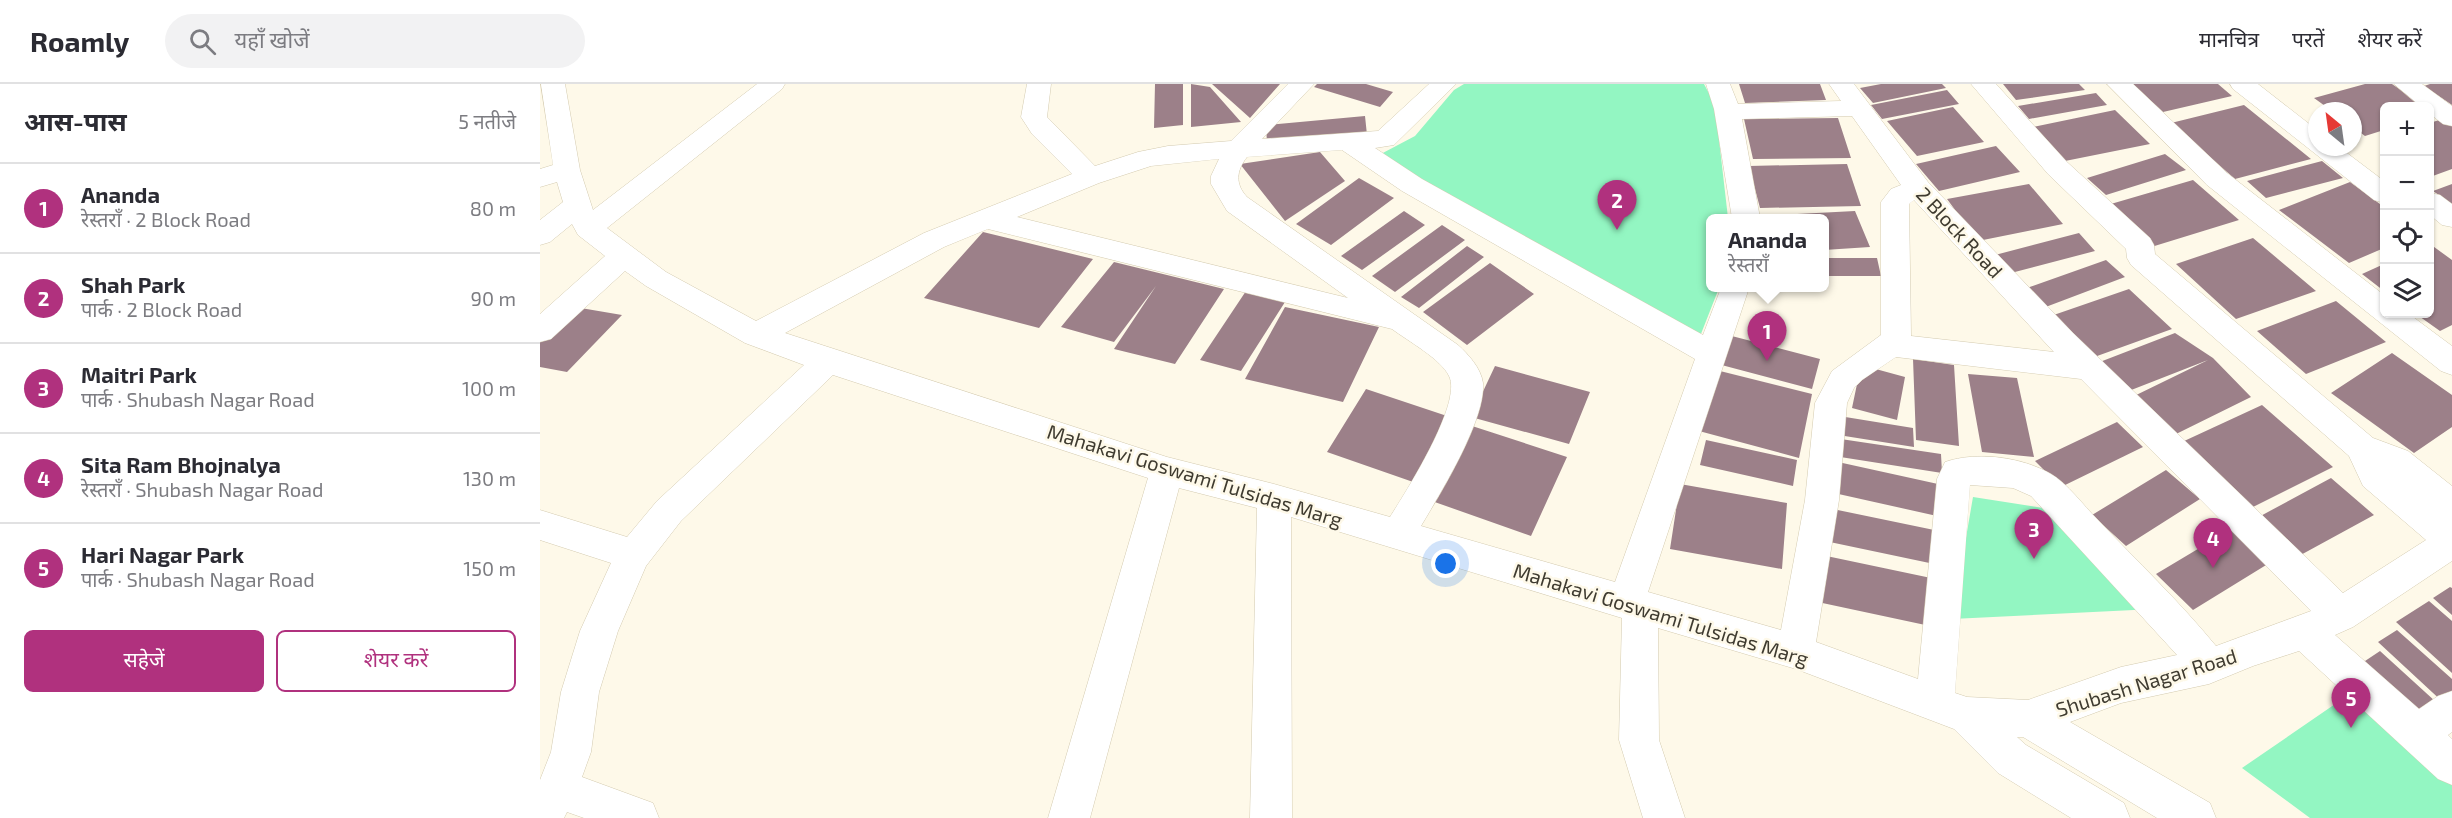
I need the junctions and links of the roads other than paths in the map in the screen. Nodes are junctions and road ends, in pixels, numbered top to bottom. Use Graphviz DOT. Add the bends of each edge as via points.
graph roads {
  1 [pos="553,84"];
  2 [pos="773,84"];
  3 [pos="1039,84"];
  4 [pos="1302,84"];
  5 [pos="1444,84"];
  6 [pos="1718,84"];
  7 [pos="1958,84"];
  8 [pos="1983,84"];
  9 [pos="2119,84"];
  10 [pos="2242,84"];
  11 [pos="2277,84"];
  12 [pos="2406,84"];
  13 [pos="1851,91"];
  14 [pos="2308,110"];
  15 [pos="1727,112"];
  16 [pos="2452,118"];
  17 [pos="2308,136"];
  18 [pos="1349,143"];
  19 [pos="1237,151"];
  20 [pos="2362,153"];
  21 [pos="2334,156"];
  22 [pos="2380,166"];
  23 [pos="553,174"];
  24 [pos="1090,177"];
  25 [pos="1918,188"];
  26 [pos="2380,190"];
  27 [pos="2434,205"];
  28 [pos="1745,214"];
  29 [pos="583,216"];
  30 [pos="2452,218"];
  31 [pos="987,219"];
  32 [pos="2434,228"];
  33 [pos="540,235"];
  34 [pos="2452,241"];
  35 [pos="624,255"];
  36 [pos="2141,258"];
  37 [pos="1734,292"];
  38 [pos="2380,306"];
  39 [pos="2394,318"];
  40 [pos="1409,324"];
  41 [pos="540,331"];
  42 [pos="756,334"];
  43 [pos="1891,345"];
  44 [pos="1711,354"];
  45 [pos="828,361"];
  46 [pos="2452,363"];
  47 [pos="2089,368"];
  48 [pos="2361,447"];
  49 [pos="1167,471"];
  50 [pos="1274,498"];
  51 [pos="2452,506"];
  52 [pos="540,525"];
  53 [pos="1397,536"];
  54 [pos="2448,553"];
  55 [pos="634,555"];
  56 [pos="1633,605"];
  57 [pos="2340,615"];
  58 [pos="2305,632"];
  59 [pos="1796,652"];
  60 [pos="2209,666"];
  61 [pos="2452,709"];
  62 [pos="1951,710"];
  63 [pos="2028,719"];
  64 [pos="2416,734"];
  65 [pos="2452,765"];
  66 [pos="550,803"];
  67 [pos="638,818"];
  68 [pos="1069,818"];
  69 [pos="1271,818"];
  70 [pos="1664,818"];
  71 [pos="2109,818"];
  72 [pos="2195,818"];
  1 -- 23 [label="street"];
  2 -- 29 [label="street"];
  3 -- 24 [label="street" via="1034,117"];
  4 -- 19 [label="street"];
  5 -- 18 [label="street" via="1389,137"];
  6 -- 15 [label="street"];
  7 -- 36 [label="street" via="2043,186 2101,241"];
  8 -- 36 [label="street" via="2031,141 2104,215 2140,245"];
  9 -- 38 [label="street" via="2217,179"];
  10 -- 17 [label="street"];
  11 -- 14 [label="street"];
  12 -- 16 [label="street"];
  13 -- 15 [label="street"];
  13 -- 25 [label="street, 2 Block Road"];
  15 -- 28 [label="street"];
  18 -- 19 [label="street"];
  18 -- 44 [label="street" via="1412,185"];
  19 -- 24 [label="street" via="1168,154"];
  19 -- 40 [label="street" via="1223,178 1227,193 1237,204"];
  20 -- 22 [label="street"];
  21 -- 26 [label="street"];
  23 -- 29 [label="street"];
  24 -- 31 [label="street"];
  25 -- 43 [label="street" via="1895,202 1897,328"];
  25 -- 47 [label="street, 2 Block Road"];
  27 -- 30 [label="street"];
  29 -- 33 [label="street"];
  29 -- 35 [label="street, Mahakavi Goswami Tulsidas Marg"];
  31 -- 40 [label="street"];
  31 -- 42 [label="street" via="934,240"];
  32 -- 34 [label="street"];
  35 -- 41 [label="street"];
  35 -- 42 [label="street, Mahakavi Goswami Tulsidas Marg" via="656,279"];
  36 -- 48 [label="street"];
  37 -- 44 [label="street"];
  39 -- 46 [label="street"];
  40 -- 53 [label="street" via="1459,364 1467,383 1464,407 1428,484"];
  42 -- 45 [label="street, Mahakavi Goswami Tulsidas Marg"];
  43 -- 47 [label="street"];
  43 -- 59 [label="street" via="1851,370 1835,390 1822,500"];
  44 -- 56 [label="street"];
  45 -- 49 [label="street, Mahakavi Goswami Tulsidas Marg"];
  45 -- 55 [label="street" via="669,512"];
  47 -- 57 [label="street, 2 Block Road"];
  48 -- 51 [label="street" via="2396,462"];
  48 -- 54 [label="street" via="2375,476"];
  49 -- 50 [label="street, Mahakavi Goswami Tulsidas Marg"];
  49 -- 68 [label="street"];
  50 -- 53 [label="street, Mahakavi Goswami Tulsidas Marg"];
  50 -- 69 [label="street"];
  52 -- 55 [label="street"];
  53 -- 56 [label="street, Mahakavi Goswami Tulsidas Marg"];
  54 -- 57 [label="street, Shubash Nagar Road"];
  55 -- 66 [label="street" via="599,631 580,692 571,752"];
  56 -- 59 [label="street, Mahakavi Goswami Tulsidas Marg"];
  56 -- 70 [label="street" via="1639,740"];
  57 -- 58 [label="street, Shubash Nagar Road"];
  58 -- 60 [label="street, Shubash Nagar Road"];
  58 -- 64 [label="street"];
  59 -- 62 [label="street, Mahakavi Goswami Tulsidas Marg"];
  60 -- 62 [label="street" via="2043,486 2020,476 1957,472"];
  60 -- 63 [label="street, Shubash Nagar Road" via="2121,685"];
  61 -- 64 [label="street"];
  62 -- 63 [label="street, Mahakavi Goswami Tulsidas Marg"];
  62 -- 71 [label="street, Mahakavi Goswami Tulsidas Marg" via="2012,759"];
  63 -- 72 [label="street, Mahakavi Goswami Tulsidas Marg"];
  64 -- 65 [label="street"];
  66 -- 67 [label="street"];
}
